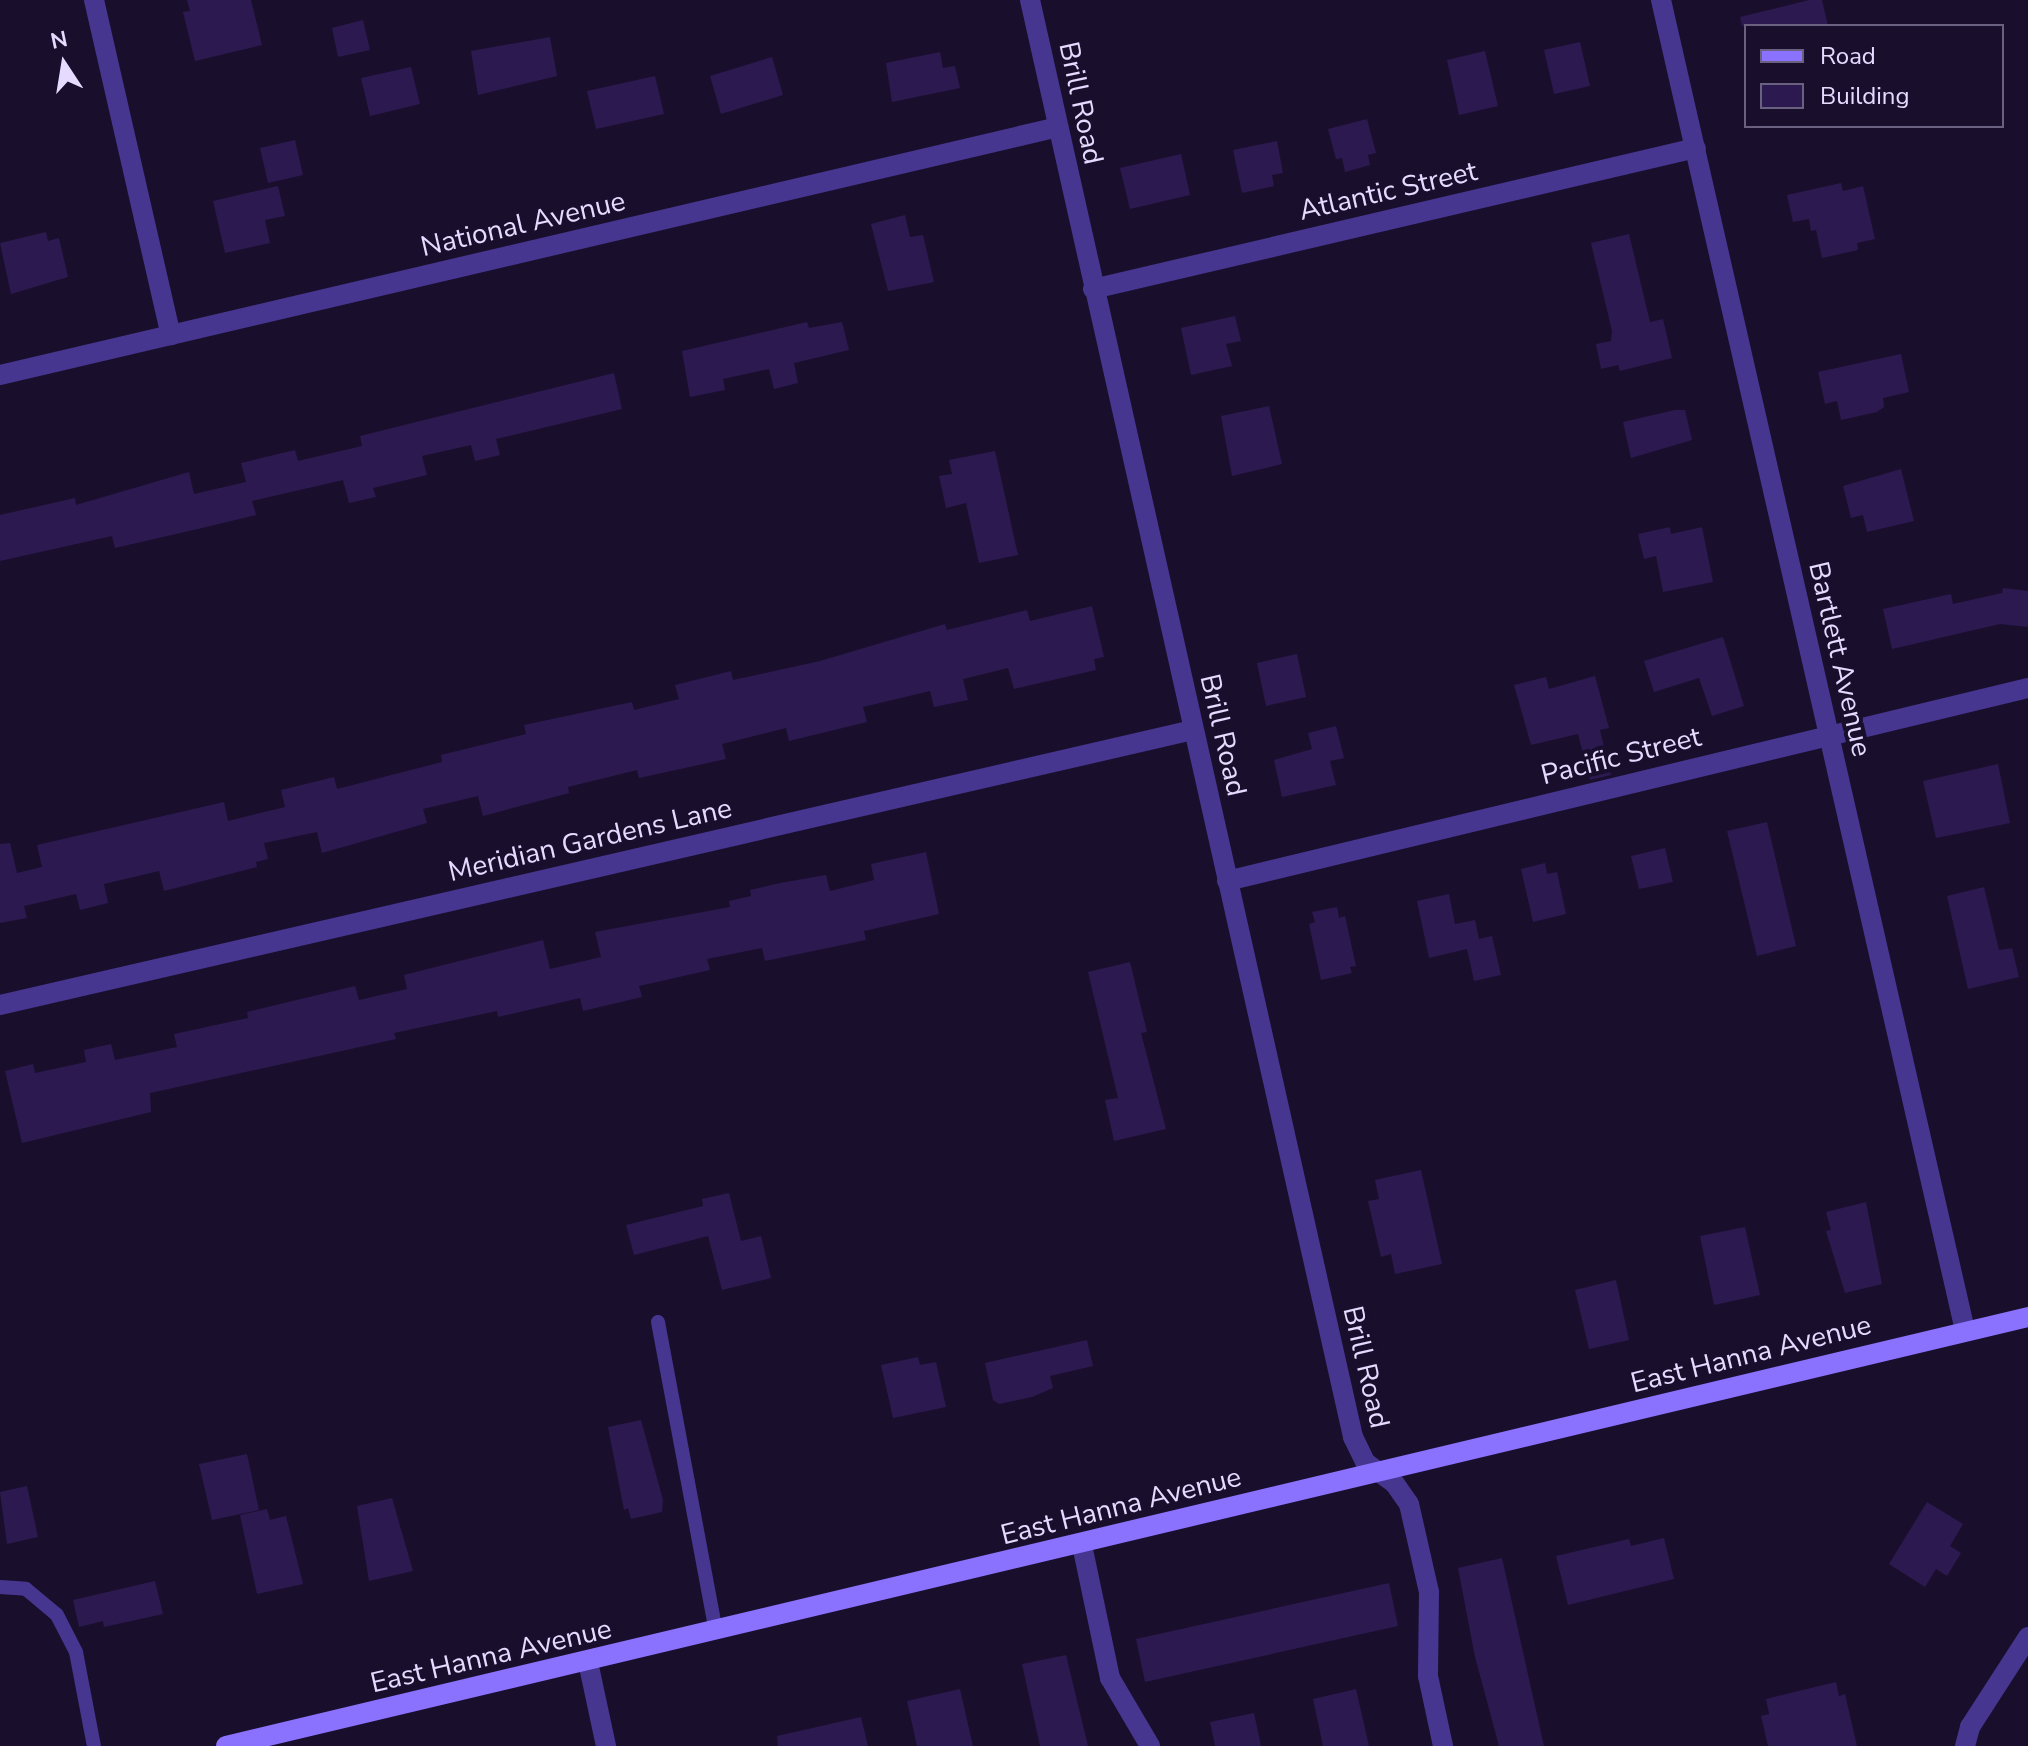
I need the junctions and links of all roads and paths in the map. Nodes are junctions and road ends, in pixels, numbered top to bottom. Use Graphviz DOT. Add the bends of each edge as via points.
graph roads {
  1 [pos="94,0"];
  2 [pos="1030,0"];
  3 [pos="1661,0"];
  4 [pos="1058,127"];
  5 [pos="1696,148"];
  6 [pos="1093,289"];
  7 [pos="171,335"];
  8 [pos="0,375"];
  9 [pos="2028,688"];
  10 [pos="1193,730"];
  11 [pos="1828,735"];
  12 [pos="1227,881"];
  13 [pos="0,1005"];
  14 [pos="2028,1317"];
  15 [pos="658,1322"];
  16 [pos="1965,1331"];
  17 [pos="1380,1473"];
  18 [pos="1082,1545"];
  19 [pos="0,1587"];
  20 [pos="716,1632"];
  21 [pos="2028,1637"];
  22 [pos="588,1662"];
  23 [pos="94,1746"];
  24 [pos="226,1746"];
  25 [pos="606,1746"];
  26 [pos="1150,1746"];
  27 [pos="1443,1746"];
  28 [pos="1965,1746"];
  1 -- 7 [label="street"];
  2 -- 4 [label="street, Brill Road"];
  3 -- 5 [label="street, Bartlett Avenue"];
  4 -- 6 [label="street, Brill Road"];
  4 -- 7 [label="street, National Avenue"];
  5 -- 6 [label="street, Atlantic Street"];
  5 -- 11 [label="street, Bartlett Avenue"];
  6 -- 10 [label="street, Brill Road"];
  7 -- 8 [label="street, National Avenue"];
  9 -- 11 [label="street, Pacific Street"];
  10 -- 12 [label="street, Brill Road"];
  10 -- 13 [label="street, Meridian Gardens Lane"];
  11 -- 12 [label="street, Pacific Street"];
  11 -- 16 [label="street, Bartlett Avenue"];
  12 -- 17 [label="street, Brill Road" via="1353,1437 1365,1462"];
  14 -- 16 [label="main road, East Hanna Avenue"];
  15 -- 20 [label="lane"];
  16 -- 17 [label="main road, East Hanna Avenue"];
  17 -- 18 [label="main road, East Hanna Avenue"];
  17 -- 27 [label="street, Brill Road" via="1401,1489 1412,1519 1430,1600 1428,1676"];
  18 -- 20 [label="main road, East Hanna Avenue"];
  18 -- 26 [label="street" via="1110,1678"];
  19 -- 23 [label="lane" via="26,1589 57,1615 76,1652"];
  20 -- 22 [label="main road, East Hanna Avenue"];
  21 -- 28 [label="street" via="1970,1727"];
  22 -- 24 [label="main road, East Hanna Avenue"];
  22 -- 25 [label="street"];
}
